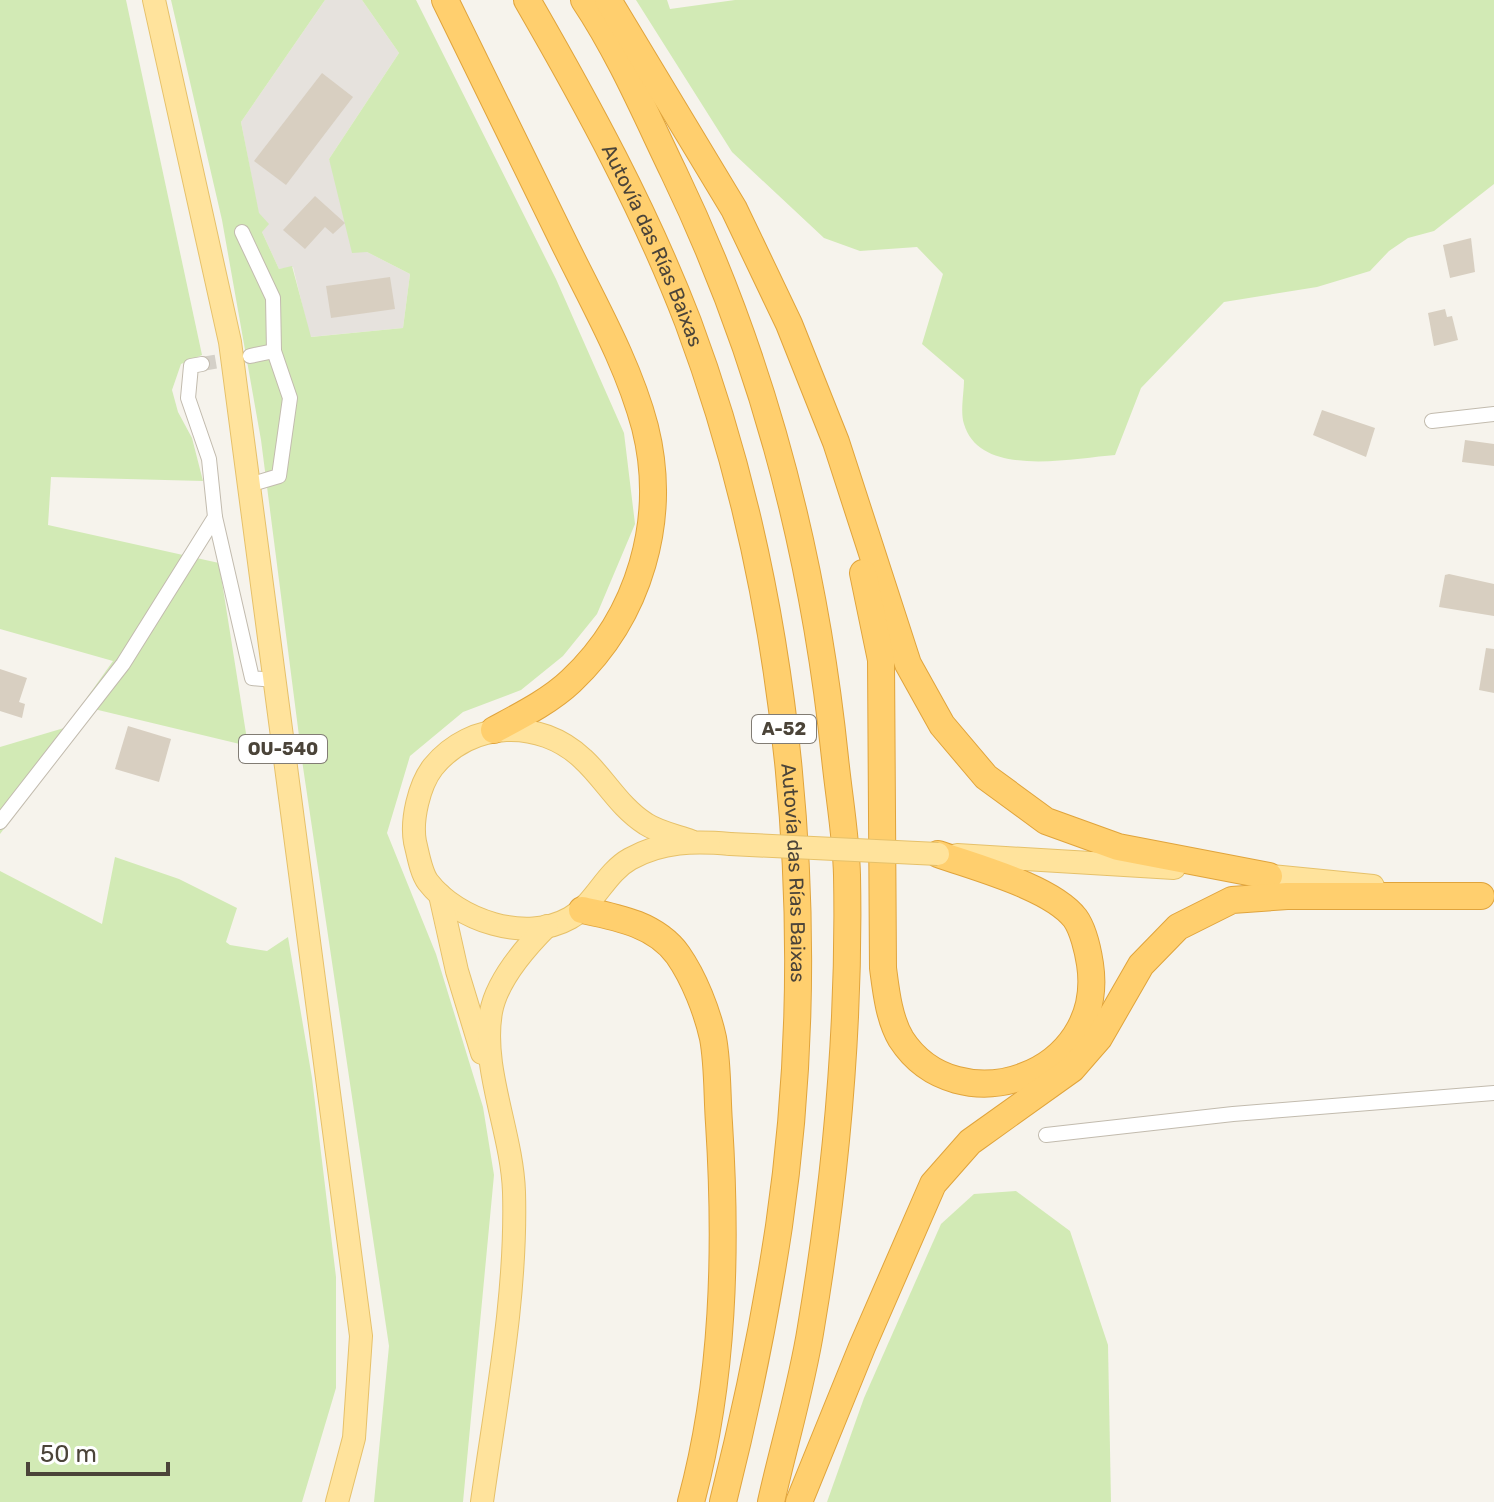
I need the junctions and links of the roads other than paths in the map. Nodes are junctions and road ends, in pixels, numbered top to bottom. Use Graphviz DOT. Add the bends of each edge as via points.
graph roads {
  1 [pos="154,0"];
  2 [pos="445,0"];
  3 [pos="527,0"];
  4 [pos="584,0"];
  5 [pos="608,0"];
  6 [pos="242,232"];
  7 [pos="274,351"];
  8 [pos="250,356"];
  9 [pos="202,364"];
  10 [pos="1494,414"];
  11 [pos="1432,421"];
  12 [pos="836,442"];
  13 [pos="249,485"];
  14 [pos="215,517"];
  15 [pos="274,680"];
  16 [pos="494,730"];
  17 [pos="0,822"];
  18 [pos="691,841"];
  19 [pos="938,854"];
  20 [pos="1269,876"];
  21 [pos="440,895"];
  22 [pos="1488,897"];
  23 [pos="582,910"];
  24 [pos="547,926"];
  25 [pos="496,1087"];
  26 [pos="1494,1093"];
  27 [pos="1046,1135"];
  28 [pos="337,1502"];
  29 [pos="482,1502"];
  30 [pos="691,1502"];
  31 [pos="723,1502"];
  32 [pos="771,1502"];
  33 [pos="799,1502"];
  1 -- 13 [label="main road, OU-540" via="230,342"];
  2 -- 16 [label="highway" via="622,361 645,427 656,487 648,543 629,607 570,683"];
  3 -- 31 [label="highway, Autovía das Rías Baixas / A-52" via="590,110 688,324 755,555 783,716 796,881 795,1050 779,1223 749,1397"];
  4 -- 32 [label="highway, A-52" via="608,36 715,258 777,442 809,570 831,719 847,871 847,980 836,1148 811,1330"];
  5 -- 12 [label="highway" via="734,209 789,324"];
  6 -- 7 [label="street" via="273,298"];
  7 -- 8 [label="street"];
  7 -- 13 [label="street" via="290,398 279,476"];
  9 -- 14 [label="street" via="191,366 188,398 209,459"];
  10 -- 11 [label="street"];
  12 -- 19 [label="highway" via="881,660 883,968 889,1004 901,1039 929,1068 966,1080 1027,1077 1073,1041 1087,1014 1093,985 1075,918 1037,890"];
  12 -- 20 [label="highway" via="908,664 942,725 986,777 1046,821 1118,847"];
  13 -- 15 [label="main road, OU-540"];
  14 -- 15 [label="street" via="252,678"];
  14 -- 17 [label="street" via="123,664"];
  15 -- 28 [label="main road, OU-540" via="361,1336 354,1438"];
  16 -- 18 [label="main road" via="529,729 556,740 583,759 606,789 646,825"];
  16 -- 21 [label="main road" via="462,743 432,768 418,802 415,840 426,879"];
  18 -- 19 [label="main road, bridge"];
  18 -- 23 [label="main road" via="629,860"];
  19 -- 20 [label="main road"];
  20 -- 22 [label="main road"];
  21 -- 24 [label="main road" via="475,919 513,927"];
  21 -- 25 [label="main road" via="457,971"];
  22 -- 33 [label="highway" via="1232,900 1178,927 1141,965 1099,1038 1072,1069 970,1142 933,1184"];
  23 -- 24 [label="main road"];
  23 -- 30 [label="highway" via="654,932 677,953 713,1038 722,1305 701,1465"];
  24 -- 25 [label="main road" via="529,944 492,1007 487,1040"];
  25 -- 29 [label="main road" via="513,1156 514,1212"];
  26 -- 27 [label="street"];
}
